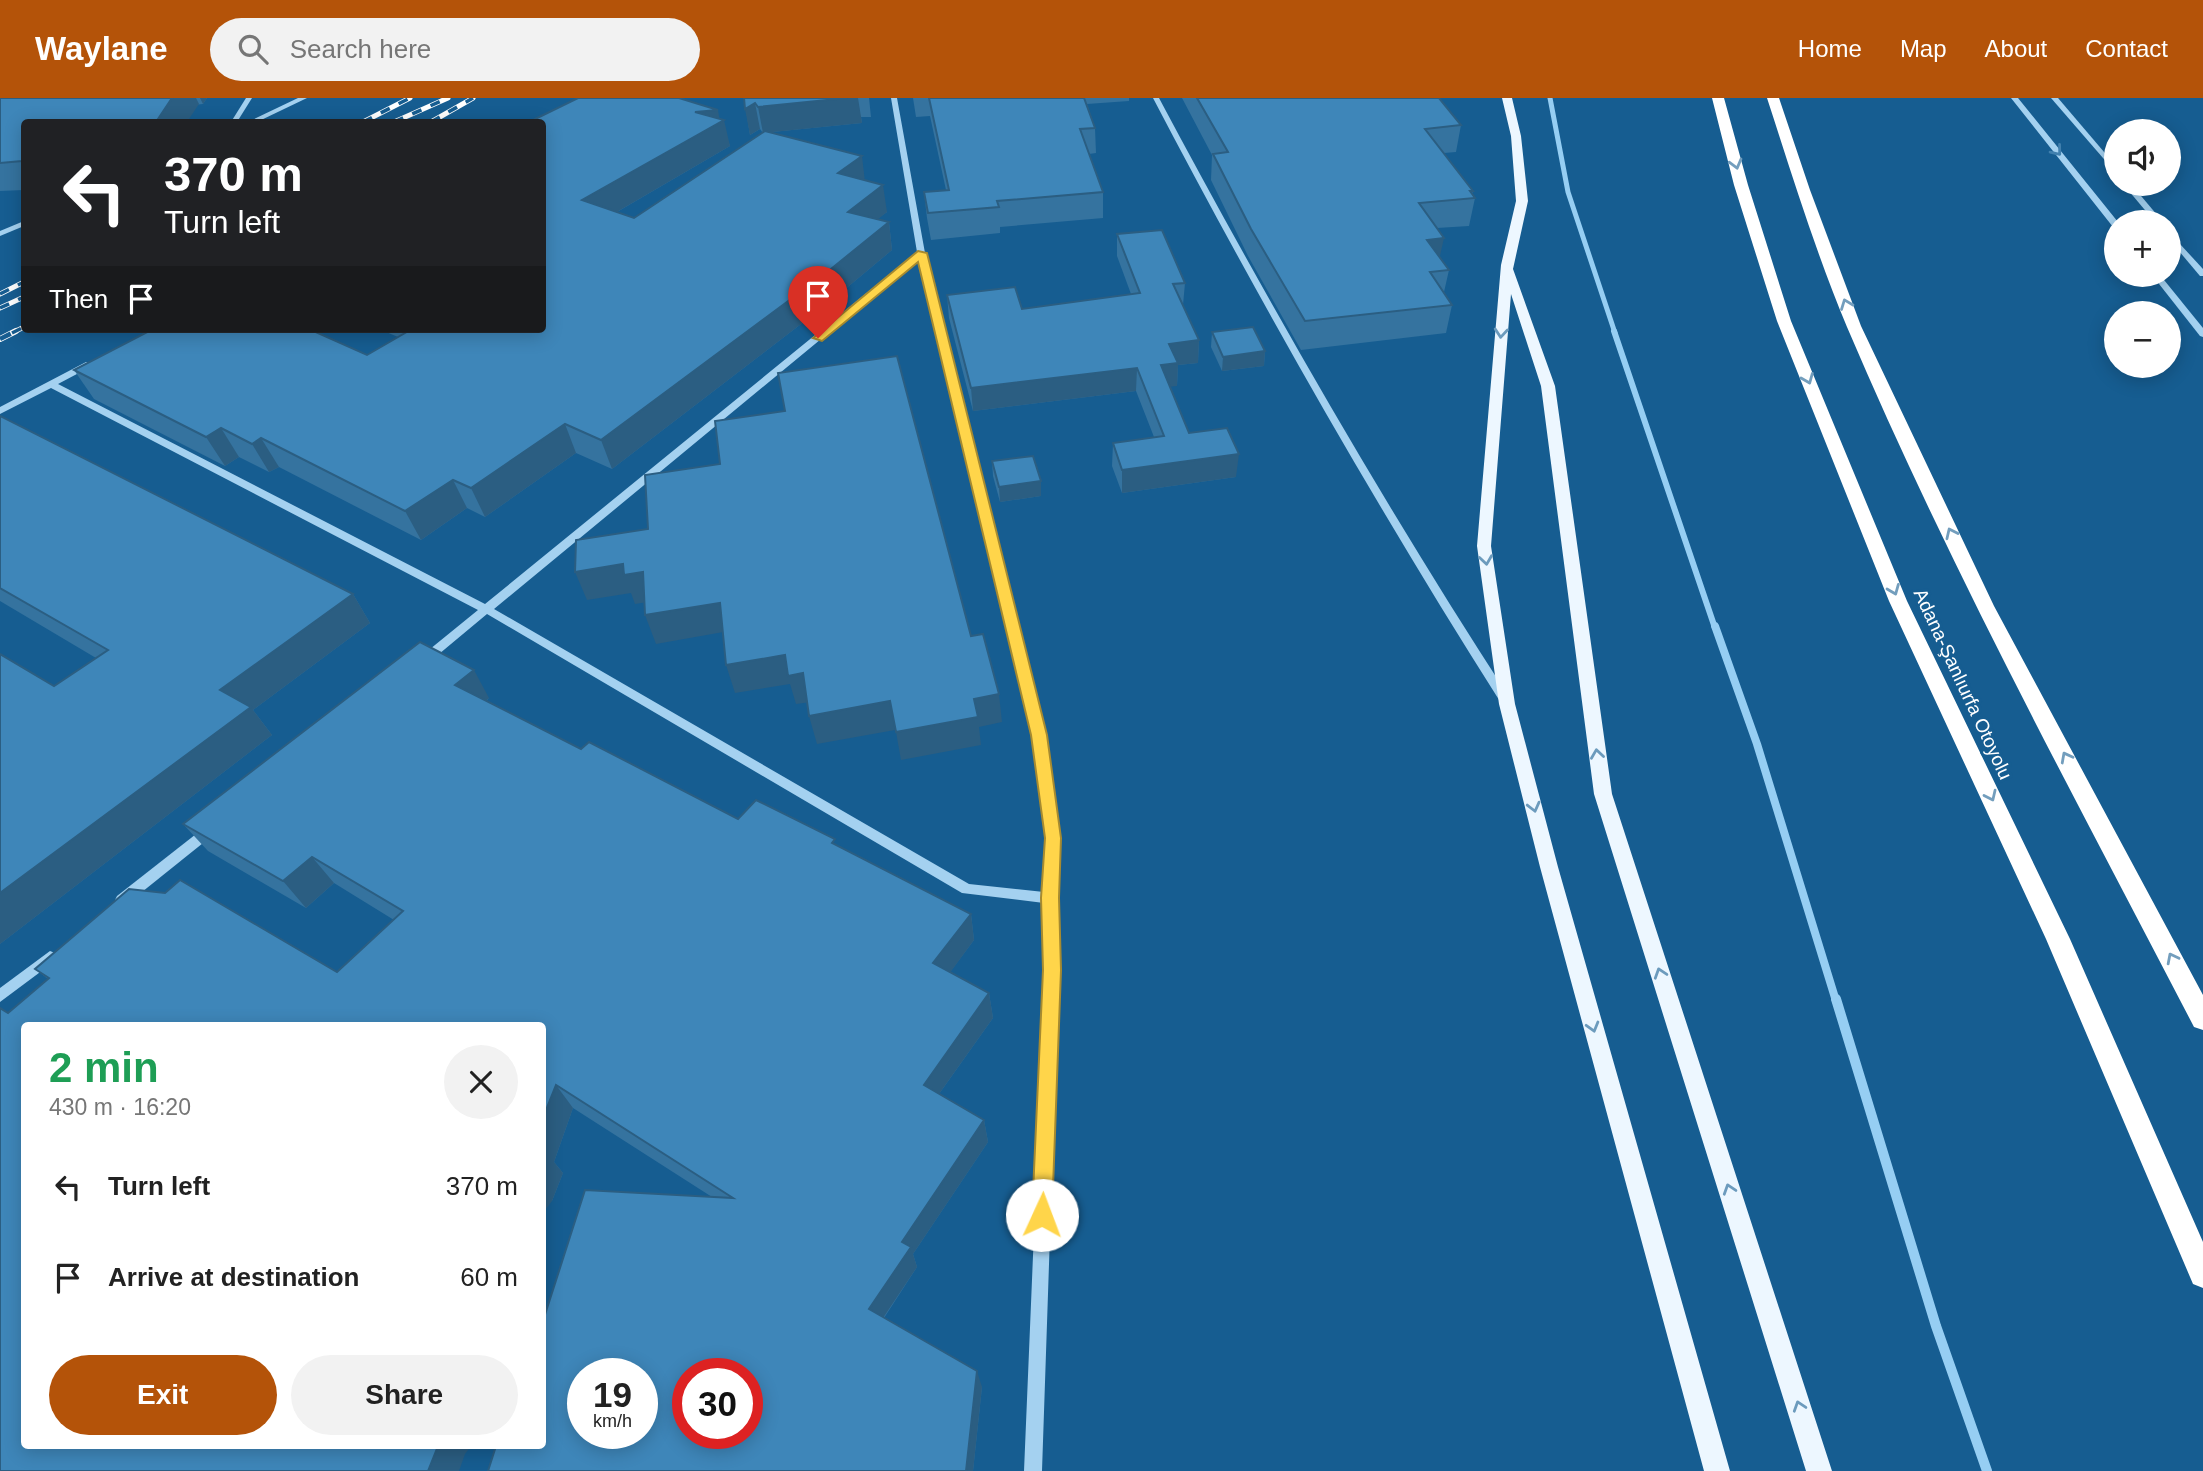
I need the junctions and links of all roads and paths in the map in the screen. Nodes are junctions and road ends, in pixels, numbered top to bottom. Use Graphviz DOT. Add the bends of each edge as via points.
graph roads {
  1 [pos="249,98"];
  2 [pos="304,98"];
  3 [pos="894,98"];
  4 [pos="1156,98"];
  5 [pos="1507,98"];
  6 [pos="1718,98"];
  7 [pos="1773,98"];
  8 [pos="2014,98"];
  9 [pos="2054,98"];
  10 [pos="236,119"];
  11 [pos="258,119"];
  12 [pos="2104,157"];
  13 [pos="2137,196"];
  14 [pos="2104,210"];
  15 [pos="2149,210"];
  16 [pos="21,224"];
  17 [pos="0,234"];
  18 [pos="2181,248"];
  19 [pos="921,253"];
  20 [pos="1507,265"];
  21 [pos="2203,274"];
  22 [pos="2165,287"];
  23 [pos="2203,334"];
  24 [pos="97,360"];
  25 [pos="51,384"];
  26 [pos="0,411"];
  27 [pos="488,610"];
  28 [pos="412,670"];
  29 [pos="1507,704"];
  30 [pos="217,825"];
  31 [pos="1050,898"];
  32 [pos="108,911"];
  33 [pos="65,945"];
  34 [pos="0,996"];
  35 [pos="2203,1019"];
  36 [pos="2203,1274"];
  37 [pos="1033,1471"];
  38 [pos="1717,1471"];
  39 [pos="1819,1471"];
  1 -- 10 [label="street"];
  2 -- 11 [label="street"];
  3 -- 19 [label="street"];
  4 -- 29 [label="street" via="1238,255 1396,529"];
  5 -- 20 [label="main road" via="1522,201"];
  6 -- 36 [label="highway, Adana-Şanlıurfa Otoyolu, one-way" via="1784,321 1893,588 2058,939"];
  35 -- 7 [label="highway, one-way" via="1985,606 1854,326"];
  8 -- 14 [label="street, one-way"];
  9 -- 12 [label="street"];
  13 -- 15 [label="street"];
  16 -- 17 [label="street"];
  18 -- 21 [label="street"];
  19 -- 27 [label="street"];
  19 -- 31 [label="street" via="1039,735 1053,838"];
  20 -- 29 [label="main road, one-way" via="1484,546"];
  39 -- 20 [label="main road, one-way" via="1603,794 1549,386"];
  22 -- 23 [label="street"];
  24 -- 25 [label="street"];
  25 -- 26 [label="street"];
  25 -- 27 [label="street"];
  27 -- 28 [label="street"];
  27 -- 31 [label="street" via="967,889"];
  29 -- 38 [label="main road, one-way"];
  30 -- 32 [label="street"];
  31 -- 37 [label="street" via="1052,970"];
  33 -- 34 [label="street"];
}
